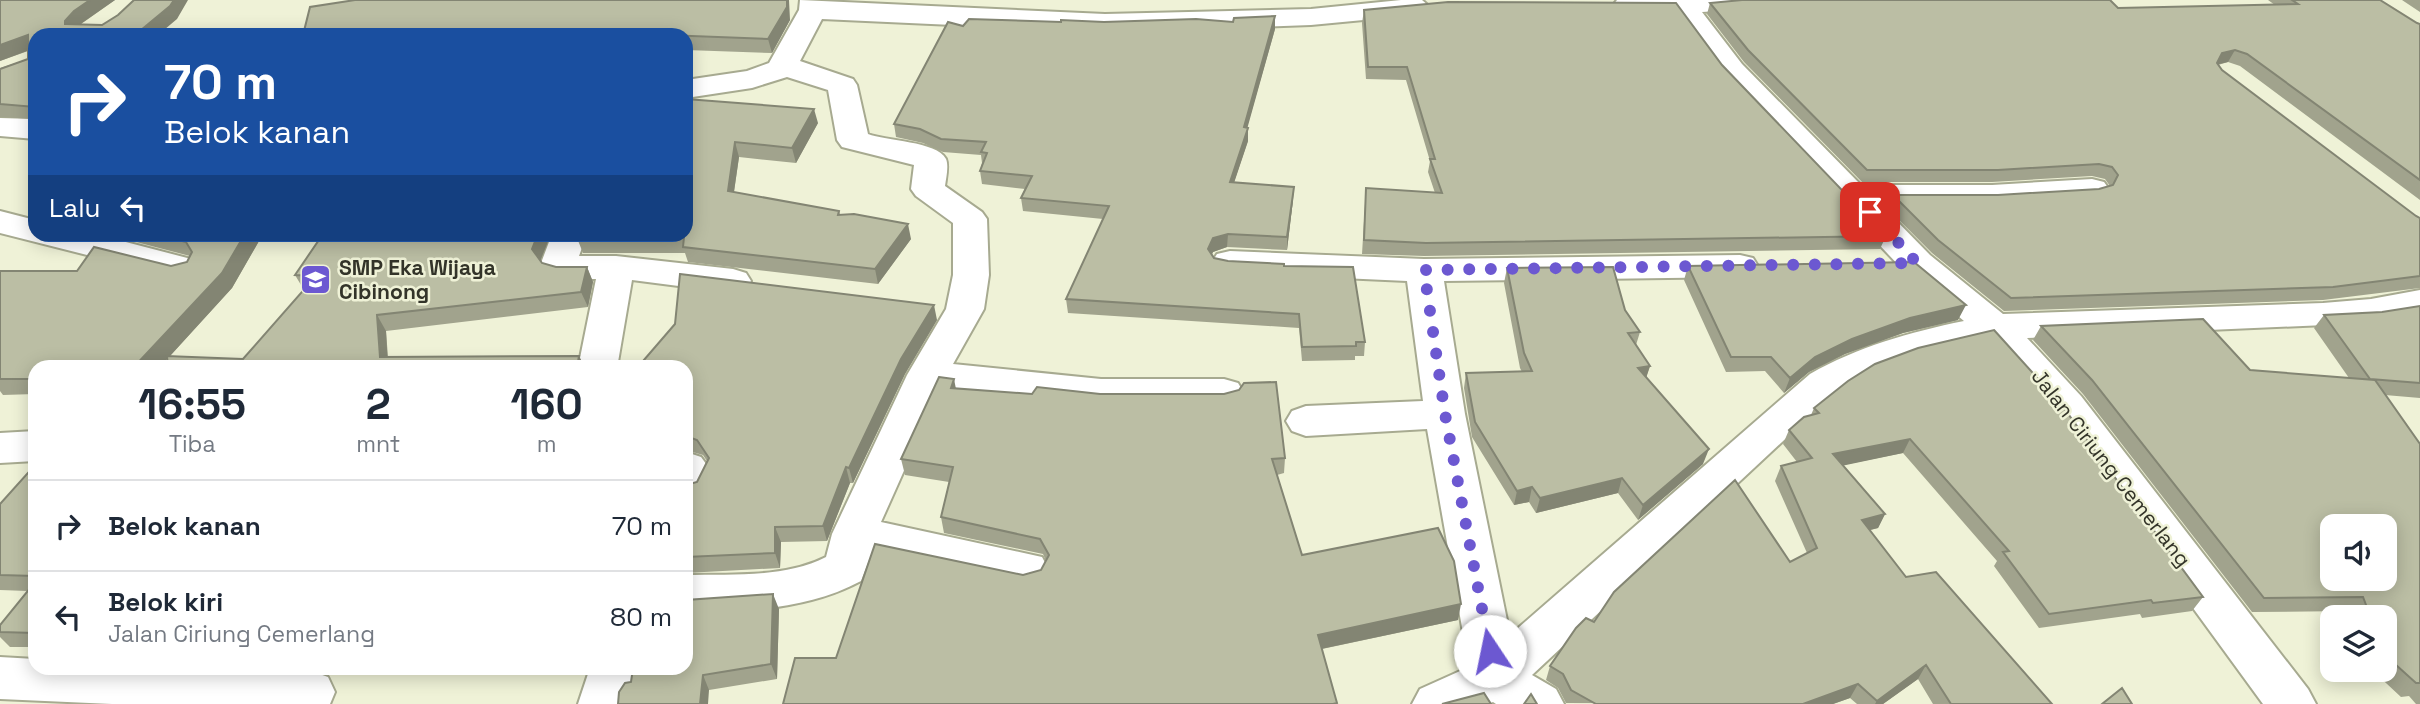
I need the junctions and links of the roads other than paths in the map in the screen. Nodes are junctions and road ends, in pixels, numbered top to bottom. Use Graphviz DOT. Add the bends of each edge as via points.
graph roads {
  1 [pos="1769,0"];
  2 [pos="1446,4"];
  3 [pos="814,5"];
  4 [pos="1598,5"];
  5 [pos="1682,5"];
  6 [pos="784,66"];
  7 [pos="693,88"];
  8 [pos="0,127"];
  9 [pos="28,129"];
  10 [pos="2092,189"];
  11 [pos="1854,195"];
  12 [pos="0,222"];
  13 [pos="28,229"];
  14 [pos="82,242"];
  15 [pos="567,242"];
  16 [pos="1228,261"];
  17 [pos="1917,263"];
  18 [pos="1875,264"];
  19 [pos="1766,265"];
  20 [pos="616,267"];
  21 [pos="182,268"];
  22 [pos="1424,270"];
  23 [pos="764,285"];
  24 [pos="2420,302"];
  25 [pos="925,304"];
  26 [pos="965,309"];
  27 [pos="1995,327"];
  28 [pos="599,360"];
  29 [pos="927,375"];
  30 [pos="1224,393"];
  31 [pos="1445,414"];
  32 [pos="1306,421"];
  33 [pos="28,446"];
  34 [pos="0,448"];
  35 [pos="854,534"];
  36 [pos="1026,570"];
  37 [pos="693,594"];
  38 [pos="612,675"];
  39 [pos="0,678"];
  40 [pos="1495,678"];
  41 [pos="311,692"];
  42 [pos="603,704"];
  43 [pos="1437,704"];
  44 [pos="1539,704"];
  45 [pos="2291,704"];
  1 -- 5 [label="street"];
  2 -- 3 [label="street" via="1311,17 1105,23"];
  3 -- 6 [label="street"];
  4 -- 5 [label="street"];
  5 -- 11 [label="street, Jalan Ciriung Cemerlang" via="1731,70"];
  6 -- 7 [label="street" via="769,75"];
  6 -- 26 [label="street" via="842,85 853,140 931,161 928,189 970,219 971,275"];
  8 -- 9 [label="street"];
  10 -- 11 [label="street"];
  11 -- 17 [label="street, Jalan Ciriung Cemerlang"];
  12 -- 13 [label="street"];
  14 -- 21 [label="street"];
  15 -- 20 [label="street" via="559,263 562,268"];
  16 -- 22 [label="street"];
  17 -- 18 [label="street"];
  17 -- 27 [label="street, Jalan Ciriung Cemerlang"];
  19 -- 22 [label="street"];
  20 -- 23 [label="street"];
  20 -- 28 [label="street"];
  22 -- 31 [label="street"];
  24 -- 27 [label="street" via="2323,315"];
  25 -- 26 [label="street"];
  26 -- 29 [label="street"];
  27 -- 40 [label="street" via="1891,351 1824,384"];
  27 -- 45 [label="street, Jalan Ciriung Cemerlang" via="2067,405"];
  29 -- 30 [label="street" via="1101,393"];
  29 -- 35 [label="street"];
  31 -- 32 [label="street"];
  31 -- 40 [label="street"];
  33 -- 34 [label="street"];
  35 -- 36 [label="street"];
  35 -- 37 [label="street" via="845,568 831,578 779,588"];
  38 -- 42 [label="street"];
  39 -- 41 [label="street"];
  40 -- 43 [label="street"];
  40 -- 44 [label="street"];
}
